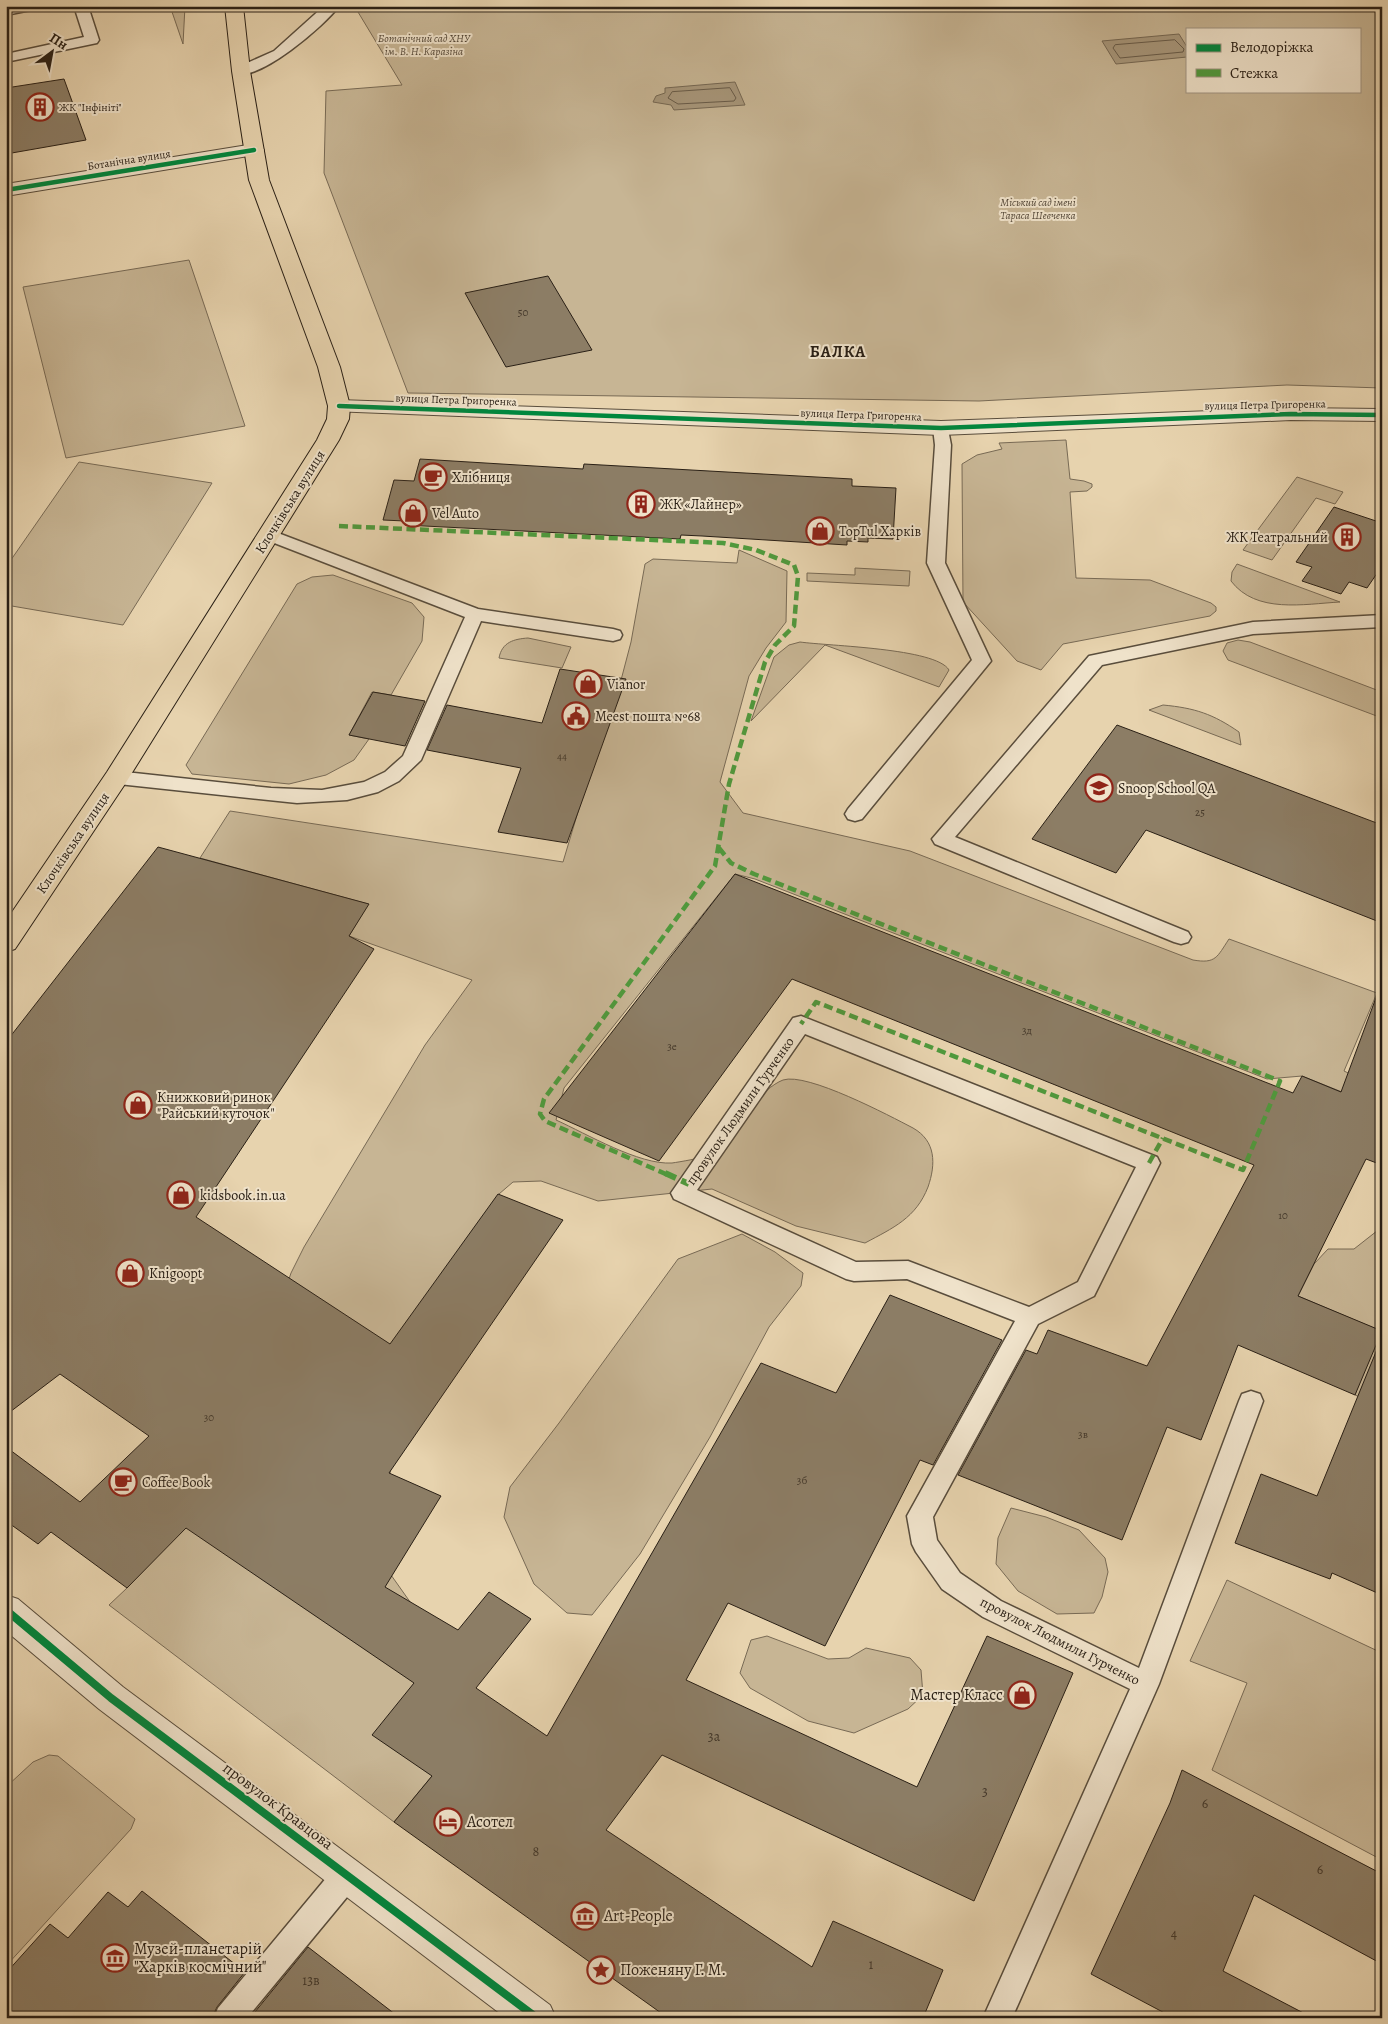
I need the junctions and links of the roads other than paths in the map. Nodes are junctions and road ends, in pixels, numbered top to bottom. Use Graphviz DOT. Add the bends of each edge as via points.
graph roads {
  1 [pos="31,6"];
  2 [pos="81,6"];
  3 [pos="234,6"];
  4 [pos="332,6"];
  5 [pos="6,11"];
  6 [pos="6,58"];
  7 [pos="241,72"];
  8 [pos="254,150"];
  9 [pos="6,190"];
  10 [pos="339,406"];
  11 [pos="1382,415"];
  12 [pos="941,428"];
  13 [pos="270,535"];
  14 [pos="475,614"];
  15 [pos="1382,621"];
  16 [pos="613,635"];
  17 [pos="116,778"];
  18 [pos="855,814"];
  19 [pos="1181,937"];
  20 [pos="6,942"];
  21 [pos="1030,1317"];
  22 [pos="1251,1401"];
  23 [pos="6,1610"];
  24 [pos="1146,1684"];
  25 [pos="347,1875"];
  26 [pos="228,2018"];
  27 [pos="537,2018"];
  28 [pos="997,2018"];
  1 -- 5 [label="lane"];
  2 -- 6 [label="lane" via="92,40"];
  3 -- 7 [label="main road, Клочківська вулиця"];
  4 -- 7 [label="lane" via="280,54"];
  7 -- 8 [label="main road, Клочківська вулиця"];
  8 -- 9 [label="street, Ботанічна вулиця"];
  8 -- 10 [label="main road, Клочківська вулиця" via="259,180 329,367"];
  10 -- 12 [label="street, вулиця Петра Григоренка"];
  10 -- 13 [label="main road, Клочківська вулиця" via="335,429"];
  11 -- 12 [label="street, вулиця Петра Григоренка" via="1234,415"];
  12 -- 18 [label="lane" via="943,445 936,562 982,661"];
  13 -- 14 [label="lane"];
  13 -- 17 [label="main road, Клочківська вулиця"];
  14 -- 16 [label="lane"];
  14 -- 17 [label="lane" via="411,760 404,769 387,779 345,793 308,798"];
  15 -- 19 [label="lane" via="1253,628 1096,660 942,840"];
  17 -- 20 [label="main road, Клочківська вулиця"];
  21 -- 21 [label="lane, провулок Людмили Гурченко" via="1086,1289 1149,1163 801,1024 682,1193 854,1272 908,1270"];
  21 -- 24 [label="lane, провулок Людмили Гурченко" via="920,1516 925,1544 951,1581 992,1609"];
  22 -- 24 [label="lane, провулок Людмили Гурченко"];
  23 -- 25 [label="street, провулок Кравцова" via="111,1698"];
  24 -- 28 [label="lane, провулок Людмили Гурченко"];
  25 -- 26 [label="lane"];
  25 -- 27 [label="street, провулок Кравцова"];
}
